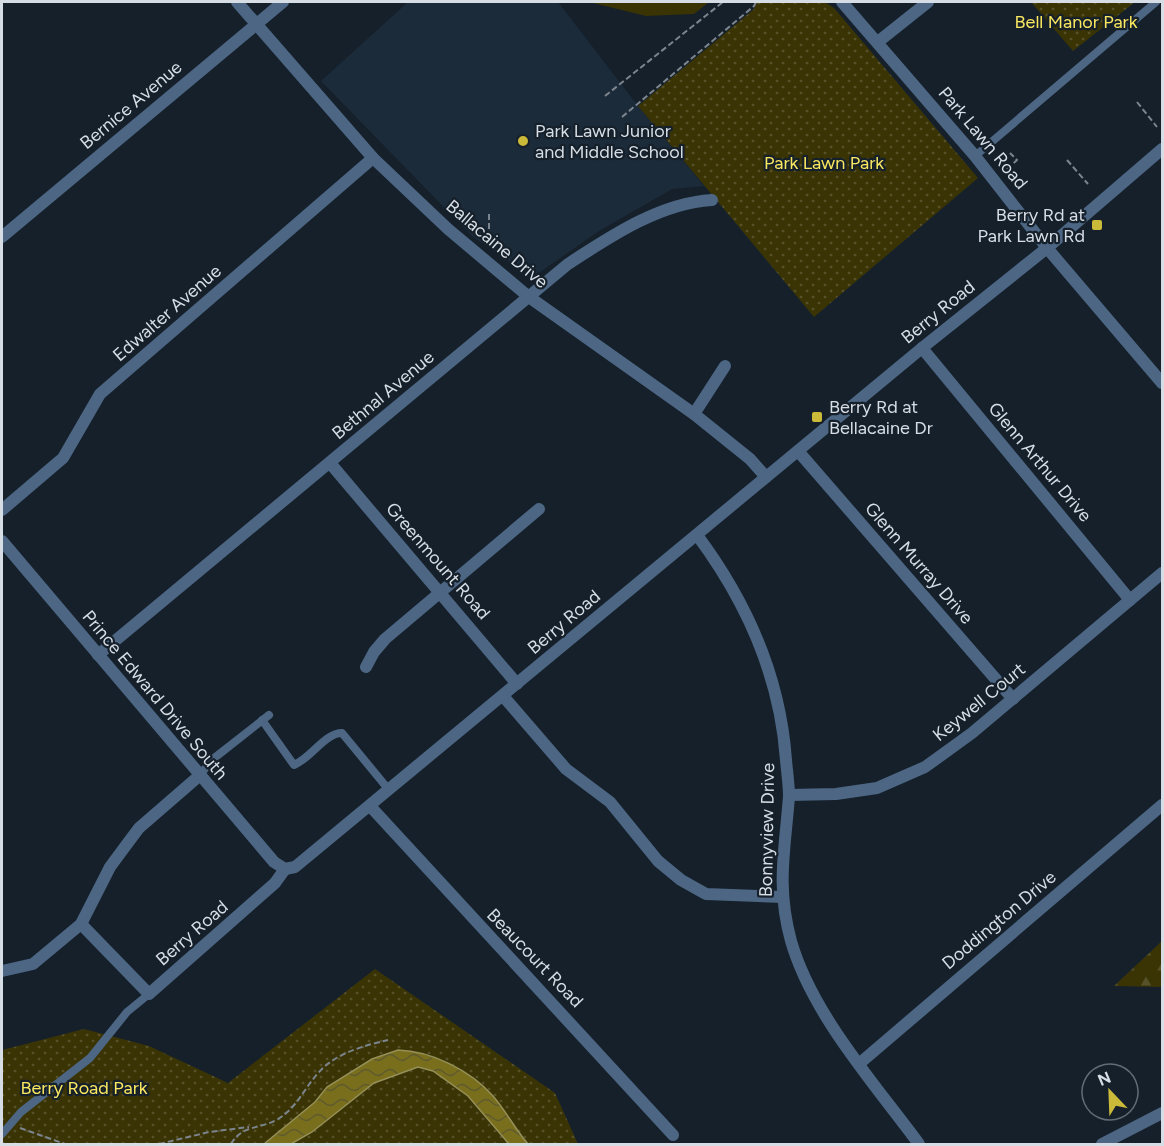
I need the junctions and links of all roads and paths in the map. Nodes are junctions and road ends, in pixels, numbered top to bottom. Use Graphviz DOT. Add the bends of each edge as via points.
graph roads {
  1 [pos="237,2"];
  2 [pos="283,2"];
  3 [pos="723,2"];
  4 [pos="756,2"];
  5 [pos="842,2"];
  6 [pos="928,2"];
  7 [pos="1156,2"];
  8 [pos="256,24"];
  9 [pos="879,41"];
  10 [pos="605,96"];
  11 [pos="1137,102"];
  12 [pos="622,117"];
  13 [pos="1157,127"];
  14 [pos="1162,148"];
  15 [pos="1010,153"];
  16 [pos="975,156"];
  17 [pos="374,158"];
  18 [pos="1067,160"];
  19 [pos="1007,168"];
  20 [pos="1088,184"];
  21 [pos="712,200"];
  22 [pos="489,211"];
  23 [pos="2,237"];
  24 [pos="489,247"];
  25 [pos="1047,248"];
  26 [pos="529,297"];
  27 [pos="922,348"];
  28 [pos="724,366"];
  29 [pos="1162,383"];
  30 [pos="693,414"];
  31 [pos="798,451"];
  32 [pos="330,463"];
  33 [pos="766,477"];
  34 [pos="539,509"];
  35 [pos="2,510"];
  36 [pos="697,535"];
  37 [pos="2,541"];
  38 [pos="1162,573"];
  39 [pos="441,593"];
  40 [pos="1130,600"];
  41 [pos="98,655"];
  42 [pos="366,667"];
  43 [pos="518,684"];
  44 [pos="503,696"];
  45 [pos="1013,699"];
  46 [pos="199,776"];
  47 [pos="390,790"];
  48 [pos="789,795"];
  49 [pos="1162,804"];
  50 [pos="370,806"];
  51 [pos="285,869"];
  52 [pos="782,897"];
  53 [pos="81,924"];
  54 [pos="2,971"];
  55 [pos="149,994"];
  56 [pos="388,1040"];
  57 [pos="860,1063"];
  58 [pos="1162,1113"];
  59 [pos="10,1125"];
  60 [pos="252,1127"];
  61 [pos="2,1134"];
  62 [pos="673,1135"];
  63 [pos="65,1144"];
  64 [pos="159,1144"];
  65 [pos="231,1144"];
  66 [pos="919,1144"];
  67 [pos="1102,1144"];
  1 -- 8 [label="street, Ballacaine Drive"];
  2 -- 8 [label="street, Bernice Avenue"];
  3 -- 10 [label="path"];
  4 -- 12 [label="path"];
  5 -- 9 [label="street, Park Lawn Road"];
  6 -- 9 [label="street"];
  7 -- 16 [label="lane"];
  8 -- 17 [label="street, Ballacaine Drive"];
  8 -- 23 [label="street, Bernice Avenue"];
  9 -- 16 [label="street, Park Lawn Road"];
  11 -- 13 [label="path"];
  14 -- 25 [label="street, Berry Road"];
  15 -- 19 [label="path" via="1017,160"];
  16 -- 25 [label="street, Park Lawn Road"];
  17 -- 26 [label="street, Ballacaine Drive" via="448,229"];
  17 -- 35 [label="street, Edwalter Avenue" via="100,394 63,458"];
  18 -- 20 [label="path"];
  21 -- 26 [label="street, Bethnal Avenue" via="676,206 621,232 568,264"];
  22 -- 24 [label="path"];
  25 -- 27 [label="street, Berry Road"];
  25 -- 29 [label="street, Park Lawn Road"];
  26 -- 30 [label="street, Ballacaine Drive"];
  26 -- 32 [label="street, Bethnal Avenue"];
  27 -- 31 [label="street, Berry Road"];
  27 -- 40 [label="street, Glenn Arthur Drive"];
  28 -- 30 [label="street"];
  30 -- 33 [label="street, Ballacaine Drive" via="750,459"];
  31 -- 33 [label="street, Berry Road"];
  31 -- 45 [label="street, Glenn Murray Drive"];
  32 -- 39 [label="street, Greenmount Road"];
  32 -- 41 [label="street, Bethnal Avenue"];
  33 -- 36 [label="street, Berry Road"];
  34 -- 39 [label="street"];
  36 -- 43 [label="street, Berry Road"];
  36 -- 48 [label="street, Bonnyview Drive" via="739,599 773,676"];
  37 -- 41 [label="street, Prince Edward Drive South"];
  38 -- 40 [label="street, Keywell Court"];
  39 -- 42 [label="street" via="385,639"];
  39 -- 43 [label="street, Greenmount Road"];
  40 -- 45 [label="street, Keywell Court"];
  41 -- 46 [label="street, Prince Edward Drive South"];
  43 -- 44 [label="street, Berry Road"];
  44 -- 47 [label="street, Berry Road"];
  44 -- 52 [label="street" via="566,769 610,802 658,861 681,880 706,894"];
  45 -- 48 [label="street, Keywell Court" via="947,753 903,778 852,792"];
  46 -- 47 [label="lane" via="213,759 265,718 294,765 335,734 342,734"];
  46 -- 51 [label="street, Prince Edward Drive South" via="274,862"];
  46 -- 53 [label="street" via="127,844 110,867"];
  47 -- 50 [label="street, Berry Road"];
  48 -- 52 [label="street, Bonnyview Drive"];
  49 -- 57 [label="street, Doddington Drive"];
  50 -- 51 [label="street, Berry Road" via="306,860"];
  50 -- 62 [label="street, Beaucourt Road"];
  51 -- 55 [label="street, Berry Road" via="275,883"];
  52 -- 57 [label="street, Bonnyview Drive" via="803,973 831,1025"];
  53 -- 54 [label="street" via="33,964"];
  53 -- 55 [label="street"];
  55 -- 59 [label="lane, Berry Road" via="127,1012 90,1058"];
  56 -- 60 [label="path" via="366,1045 331,1062 320,1070 293,1108 277,1119"];
  57 -- 66 [label="street, Bonnyview Drive"];
  58 -- 67 [label="street"];
  59 -- 61 [label="lane, Berry Road"];
  59 -- 63 [label="path"];
  60 -- 64 [label="path"];
  60 -- 65 [label="path" via="238,1133"];
}
